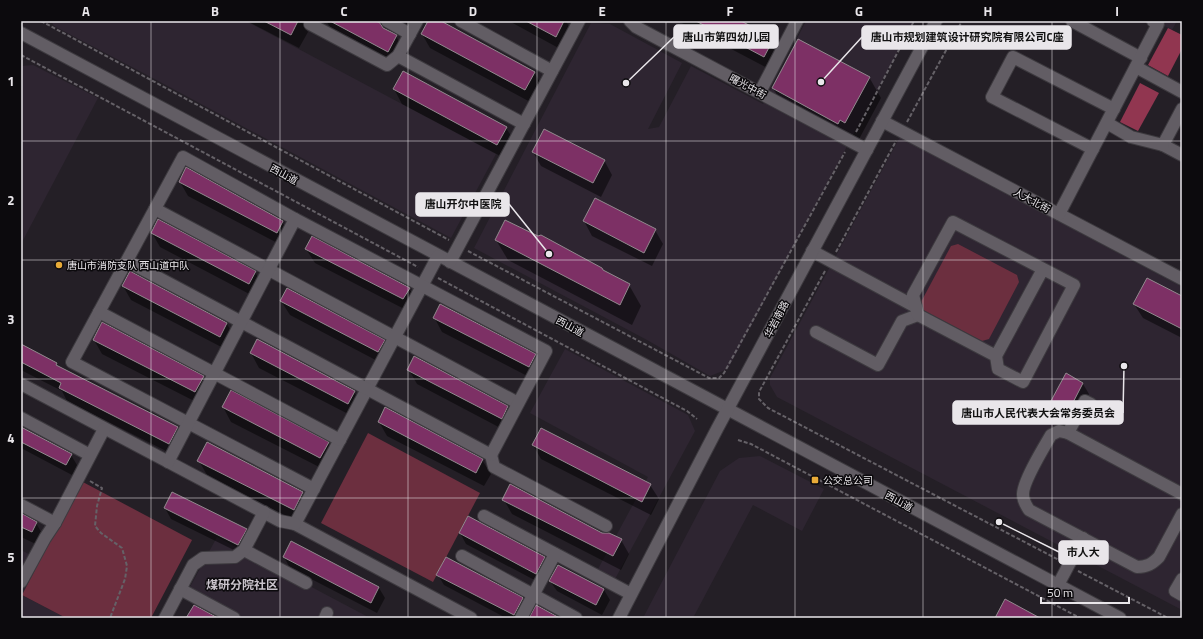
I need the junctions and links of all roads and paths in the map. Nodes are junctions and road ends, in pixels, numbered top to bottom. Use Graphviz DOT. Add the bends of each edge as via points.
graph roads {
  1 [pos="41,21"];
  2 [pos="311,21"];
  3 [pos="387,21"];
  4 [pos="417,21"];
  5 [pos="461,21"];
  6 [pos="579,21"];
  7 [pos="797,21"];
  8 [pos="914,21"];
  9 [pos="936,21"];
  10 [pos="962,21"];
  11 [pos="1072,21"];
  12 [pos="1153,21"];
  13 [pos="635,23"];
  14 [pos="21,33"];
  15 [pos="410,34"];
  16 [pos="21,55"];
  17 [pos="398,56"];
  18 [pos="1138,62"];
  19 [pos="552,71"];
  20 [pos="760,92"];
  21 [pos="1182,92"];
  22 [pos="1114,109"];
  23 [pos="1182,109"];
  24 [pos="882,121"];
  25 [pos="1107,123"];
  26 [pos="524,124"];
  27 [pos="902,131"];
  28 [pos="851,141"];
  29 [pos="1162,145"];
  30 [pos="1093,149"];
  31 [pos="868,150"];
  32 [pos="1182,155"];
  33 [pos="154,209"];
  34 [pos="1059,214"];
  35 [pos="295,219"];
  36 [pos="459,246"];
  37 [pos="812,251"];
  38 [pos="438,256"];
  39 [pos="126,261"];
  40 [pos="831,261"];
  41 [pos="450,262"];
  42 [pos="1042,269"];
  43 [pos="269,270"];
  44 [pos="429,273"];
  45 [pos="1182,279"];
  46 [pos="422,286"];
  47 [pos="917,311"];
  48 [pos="99,312"];
  49 [pos="241,322"];
  50 [pos="816,332"];
  51 [pos="395,337"];
  52 [pos="996,356"];
  53 [pos="214,373"];
  54 [pos="21,384"];
  55 [pos="367,389"];
  56 [pos="518,403"];
  57 [pos="1091,404"];
  58 [pos="728,410"];
  59 [pos="21,418"];
  60 [pos="697,419"];
  61 [pos="188,423"];
  62 [pos="104,429"];
  63 [pos="1068,433"];
  64 [pos="340,440"];
  65 [pos="738,440"];
  66 [pos="90,455"];
  67 [pos="491,455"];
  68 [pos="168,462"];
  69 [pos="80,475"];
  70 [pos="314,489"];
  71 [pos="1182,494"];
  72 [pos="21,505"];
  73 [pos="264,512"];
  74 [pos="1182,514"];
  75 [pos="484,516"];
  76 [pos="55,523"];
  77 [pos="295,524"];
  78 [pos="606,526"];
  79 [pos="1083,538"];
  80 [pos="244,550"];
  81 [pos="555,554"];
  82 [pos="462,556"];
  83 [pos="1068,565"];
  84 [pos="1182,579"];
  85 [pos="21,582"];
  86 [pos="306,584"];
  87 [pos="1058,585"];
  88 [pos="180,589"];
  89 [pos="631,594"];
  90 [pos="533,595"];
  91 [pos="1182,595"];
  92 [pos="110,618"];
  93 [pos="165,618"];
  94 [pos="234,618"];
  95 [pos="471,618"];
  96 [pos="521,618"];
  97 [pos="576,618"];
  98 [pos="619,618"];
  99 [pos="1080,618"];
  100 [pos="1120,618"];
  101 [pos="1168,618"];
  1 -- 36 [label="path"];
  2 -- 17 [label="street" via="310,24 387,65"];
  3 -- 15 [label="street"];
  4 -- 15 [label="street"];
  5 -- 19 [label="street"];
  6 -- 19 [label="street"];
  7 -- 20 [label="street"];
  8 -- 28 [label="path"];
  9 -- 24 [label="street, 华岩南路"];
  10 -- 27 [label="path"];
  11 -- 18 [label="street"];
  12 -- 18 [label="street" via="1158,24"];
  13 -- 20 [label="street, 曙光中街"];
  14 -- 38 [label="street, 西山道"];
  15 -- 17 [label="street"];
  16 -- 44 [label="path"];
  17 -- 26 [label="street"];
  18 -- 21 [label="street"];
  18 -- 22 [label="street"];
  19 -- 26 [label="street"];
  20 -- 28 [label="street, 曙光中街"];
  22 -- 25 [label="street"];
  22 -- 30 [label="street" via="1013,57 992,97"];
  23 -- 29 [label="street"];
  24 -- 27 [label="street, 人大北街"];
  24 -- 31 [label="street, 华岩南路"];
  25 -- 29 [label="street" via="1131,137"];
  25 -- 30 [label="street"];
  26 -- 36 [label="street"];
  27 -- 34 [label="street, 人大北街"];
  27 -- 40 [label="path"];
  28 -- 31 [label="street, 曙光中街"];
  28 -- 36 [label="path" via="728,366 719,378 709,378"];
  29 -- 32 [label="street"];
  30 -- 34 [label="street"];
  31 -- 37 [label="street, 华岩南路"];
  33 -- 35 [label="street" via="182,157"];
  33 -- 39 [label="street"];
  33 -- 43 [label="street"];
  34 -- 45 [label="street, 人大北街"];
  35 -- 43 [label="street"];
  35 -- 46 [label="street"];
  36 -- 41 [label="street"];
  37 -- 40 [label="street"];
  37 -- 58 [label="street, 华岩南路"];
  38 -- 41 [label="street, 西山道"];
  38 -- 44 [label="street"];
  39 -- 48 [label="street"];
  39 -- 49 [label="street"];
  40 -- 47 [label="street"];
  40 -- 83 [label="path" via="759,392 759,399 768,408"];
  41 -- 58 [label="street, 西山道"];
  42 -- 47 [label="street" via="953,222 913,295"];
  42 -- 52 [label="street"];
  42 -- 52 [label="street" via="1074,285 1023,382 998,368"];
  43 -- 49 [label="street"];
  43 -- 51 [label="street"];
  44 -- 46 [label="street"];
  44 -- 60 [label="path" via="687,411"];
  46 -- 51 [label="street"];
  46 -- 56 [label="street" via="546,351"];
  47 -- 50 [label="street" via="902,321 878,365"];
  47 -- 52 [label="street"];
  48 -- 53 [label="street"];
  48 -- 61 [label="street" via="72,362"];
  49 -- 53 [label="street"];
  49 -- 55 [label="street"];
  51 -- 55 [label="street"];
  51 -- 56 [label="street"];
  53 -- 61 [label="street"];
  53 -- 64 [label="street"];
  54 -- 62 [label="street"];
  55 -- 64 [label="street"];
  55 -- 67 [label="street"];
  56 -- 67 [label="street"];
  57 -- 63 [label="street" via="1085,401"];
  58 -- 87 [label="street, 西山道"];
  58 -- 89 [label="street, 华岩南路"];
  59 -- 66 [label="street"];
  61 -- 68 [label="street"];
  61 -- 70 [label="street"];
  62 -- 66 [label="street"];
  62 -- 68 [label="street"];
  63 -- 71 [label="street"];
  63 -- 79 [label="street" via="1058,431 1051,435 1025,484 1024,503 1029,510"];
  64 -- 70 [label="street"];
  65 -- 99 [label="path" via="751,444"];
  66 -- 69 [label="street"];
  67 -- 78 [label="street" via="494,467"];
  68 -- 73 [label="street"];
  69 -- 76 [label="street"];
  69 -- 92 [label="path" via="102,488 95,526 122,548 127,566 125,579"];
  70 -- 77 [label="street"];
  72 -- 76 [label="street"];
  73 -- 77 [label="street"];
  73 -- 80 [label="street"];
  74 -- 79 [label="street" via="1159,557 1144,567 1137,567"];
  75 -- 81 [label="street"];
  76 -- 85 [label="street"];
  77 -- 95 [label="street"];
  79 -- 83 [label="street"];
  80 -- 86 [label="street"];
  80 -- 88 [label="street" via="235,557 203,558 193,565"];
  81 -- 89 [label="street"];
  81 -- 90 [label="street"];
  82 -- 90 [label="street"];
  83 -- 87 [label="street"];
  83 -- 101 [label="path"];
  84 -- 91 [label="street" via="1175,591"];
  87 -- 100 [label="street, 西山道"];
  88 -- 93 [label="street"];
  88 -- 94 [label="street"];
  89 -- 98 [label="street, 华岩南路"];
  90 -- 96 [label="street"];
  90 -- 97 [label="street"];
}
